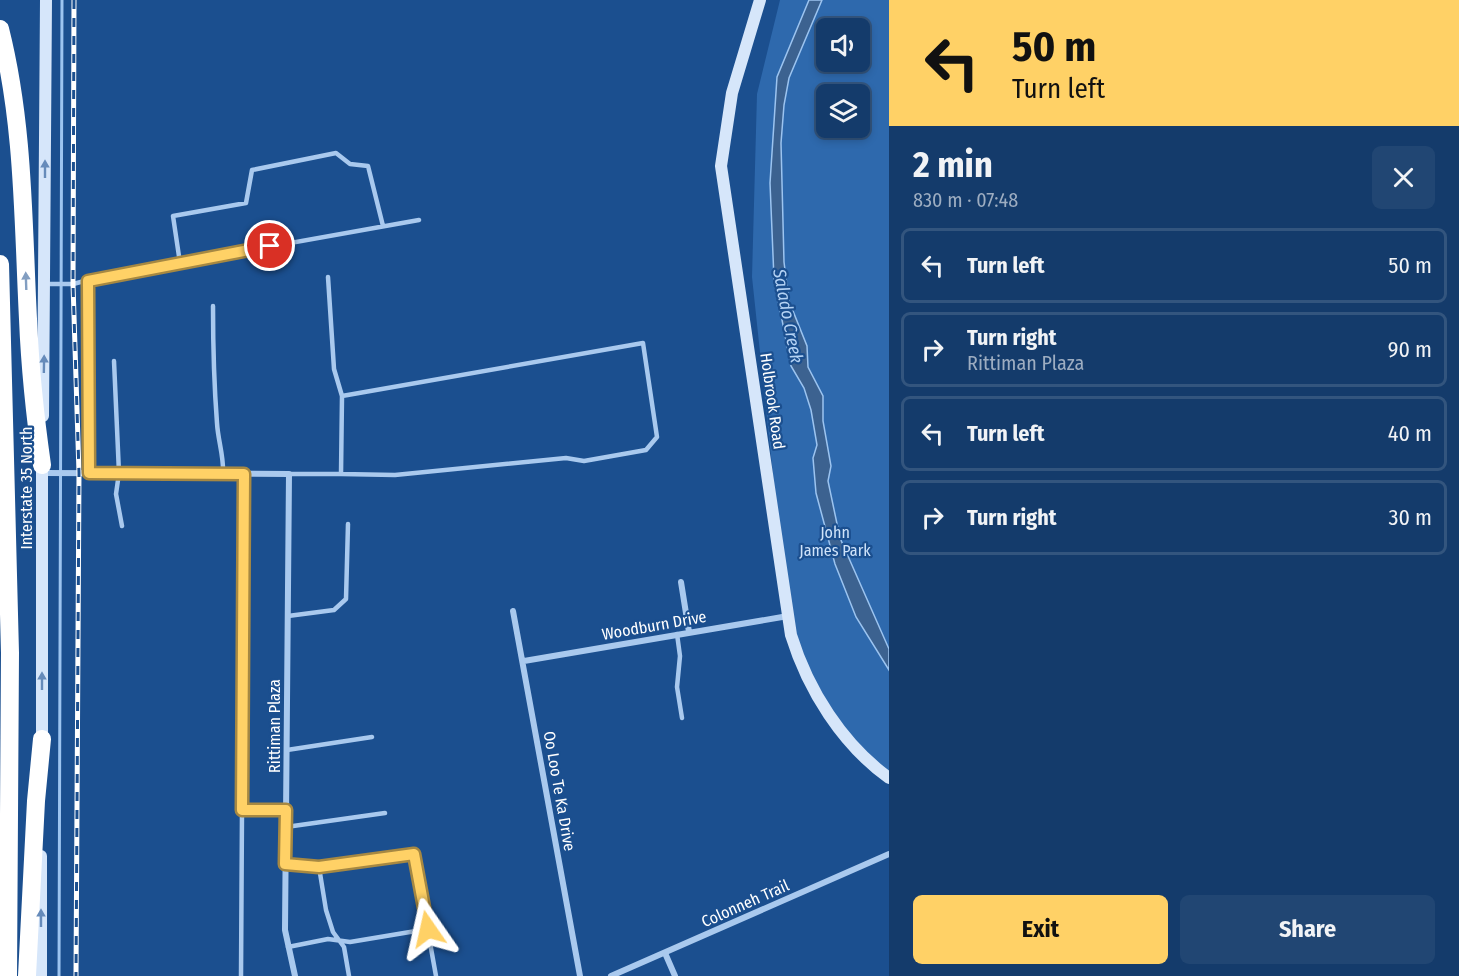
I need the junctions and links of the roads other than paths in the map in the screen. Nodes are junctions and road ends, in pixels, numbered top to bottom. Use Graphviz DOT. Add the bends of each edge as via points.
graph roads {
  1 [pos="46,0"];
  2 [pos="760,0"];
  3 [pos="0,28"];
  4 [pos="419,219"];
  5 [pos="383,226"];
  6 [pos="180,263"];
  7 [pos="0,264"];
  8 [pos="328,277"];
  9 [pos="88,281"];
  10 [pos="51,284"];
  11 [pos="213,306"];
  12 [pos="114,361"];
  13 [pos="342,396"];
  14 [pos="47,470"];
  15 [pos="89,473"];
  16 [pos="119,473"];
  17 [pos="223,474"];
  18 [pos="244,474"];
  19 [pos="289,474"];
  20 [pos="341,474"];
  21 [pos="348,524"];
  22 [pos="122,526"];
  23 [pos="681,582"];
  24 [pos="513,611"];
  25 [pos="288,616"];
  26 [pos="789,616"];
  27 [pos="689,632"];
  28 [pos="677,634"];
  29 [pos="524,661"];
  30 [pos="682,718"];
  31 [pos="372,737"];
  32 [pos="42,739"];
  33 [pos="287,750"];
  34 [pos="889,778"];
  35 [pos="242,810"];
  36 [pos="286,810"];
  37 [pos="385,813"];
  38 [pos="286,827"];
  39 [pos="889,854"];
  40 [pos="285,864"];
  41 [pos="319,867"];
  42 [pos="428,929"];
  43 [pos="340,940"];
  44 [pos="288,947"];
  45 [pos="665,953"];
  46 [pos="8,976"];
  47 [pos="27,976"];
  48 [pos="41,976"];
  49 [pos="241,976"];
  50 [pos="295,976"];
  51 [pos="349,976"];
  52 [pos="436,976"];
  53 [pos="580,976"];
  54 [pos="611,976"];
  55 [pos="675,976"];
  10 -- 1 [label="main road, Interstate 35 North, one-way"];
  2 -- 26 [label="main road, Holbrook Road" via="732,93 721,166"];
  14 -- 3 [label="highway, one-way" via="33,400 22,163"];
  4 -- 5 [label="lane"];
  5 -- 6 [label="lane"];
  5 -- 6 [label="lane" via="368,166 350,164 336,153 324,155 252,170 246,203 173,216"];
  6 -- 9 [label="lane"];
  7 -- 46 [label="highway" via="10,653"];
  8 -- 13 [label="lane" via="334,369"];
  9 -- 10 [label="lane"];
  9 -- 15 [label="lane"];
  14 -- 10 [label="main road, Interstate 35 North, one-way"];
  11 -- 17 [label="lane" via="214,380"];
  12 -- 16 [label="lane"];
  13 -- 20 [label="lane"];
  13 -- 20 [label="lane" via="643,343 657,436 646,450 584,461 566,458 395,475"];
  14 -- 15 [label="street"];
  32 -- 14 [label="main road, Interstate 35 North, one-way"];
  15 -- 16 [label="street"];
  16 -- 17 [label="street"];
  16 -- 22 [label="lane" via="116,495"];
  17 -- 18 [label="street"];
  18 -- 19 [label="street"];
  18 -- 35 [label="lane"];
  19 -- 20 [label="lane"];
  19 -- 25 [label="street, Rittiman Plaza"];
  21 -- 25 [label="lane" via="346,599 334,610"];
  23 -- 27 [label="street"];
  24 -- 29 [label="street, Oo Loo Te Ka Drive"];
  25 -- 33 [label="street, Rittiman Plaza"];
  26 -- 27 [label="street, Woodburn Drive"];
  26 -- 34 [label="main road, Holbrook Road" via="797,656 828,713 873,766"];
  27 -- 28 [label="street, Woodburn Drive"];
  28 -- 29 [label="street, Woodburn Drive"];
  28 -- 30 [label="lane" via="680,656 676,687"];
  29 -- 53 [label="street, Oo Loo Te Ka Drive"];
  31 -- 33 [label="lane"];
  32 -- 47 [label="highway"];
  48 -- 32 [label="main road, Interstate 35 North, one-way"];
  33 -- 36 [label="street, Rittiman Plaza"];
  35 -- 36 [label="lane"];
  35 -- 49 [label="lane"];
  36 -- 38 [label="street, Rittiman Plaza"];
  37 -- 38 [label="lane"];
  38 -- 40 [label="street, Rittiman Plaza"];
  39 -- 45 [label="street, Colonneh Trail"];
  40 -- 41 [label="lane"];
  40 -- 44 [label="street, Rittiman Plaza"];
  41 -- 42 [label="lane" via="414,854"];
  41 -- 43 [label="lane" via="326,910"];
  42 -- 43 [label="lane" via="350,942"];
  42 -- 52 [label="lane"];
  43 -- 44 [label="lane"];
  43 -- 51 [label="lane"];
  44 -- 50 [label="street, Rittiman Plaza"];
  45 -- 54 [label="street, Colonneh Trail"];
  45 -- 55 [label="street"];
}
